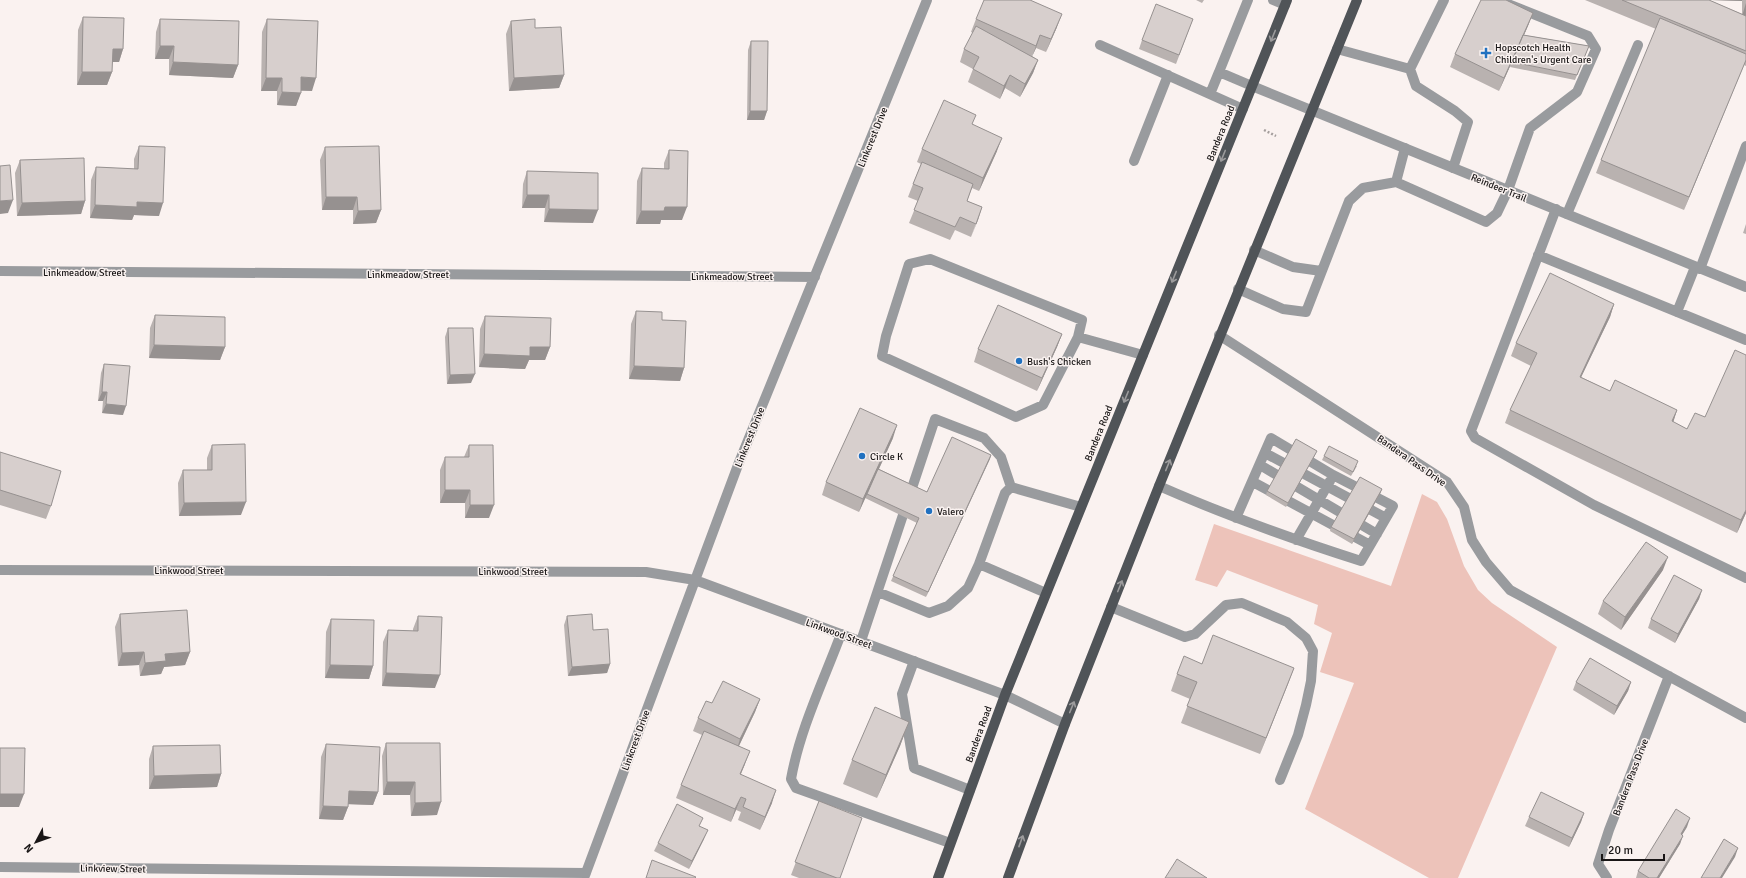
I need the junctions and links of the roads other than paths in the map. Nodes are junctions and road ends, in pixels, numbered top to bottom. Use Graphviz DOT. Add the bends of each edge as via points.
graph roads {
  1 [pos="926,0"];
  2 [pos="1248,0"];
  3 [pos="1273,0"];
  4 [pos="1357,0"];
  5 [pos="1444,0"];
  6 [pos="1498,0"];
  7 [pos="1286,3"];
  8 [pos="1100,45"];
  9 [pos="1638,45"];
  10 [pos="1337,49"];
  11 [pos="1410,69"];
  12 [pos="1219,72"];
  13 [pos="1168,75"];
  14 [pos="1252,86"];
  15 [pos="1210,94"];
  16 [pos="1243,109"];
  17 [pos="1312,111"];
  18 [pos="1746,146"];
  19 [pos="1405,148"];
  20 [pos="1134,161"];
  21 [pos="1453,168"];
  22 [pos="1396,182"];
  23 [pos="1508,190"];
  24 [pos="1556,210"];
  25 [pos="1567,214"];
  26 [pos="1254,250"];
  27 [pos="1538,255"];
  28 [pos="1698,268"];
  29 [pos="0,271"];
  30 [pos="1322,271"];
  31 [pos="815,277"];
  32 [pos="1746,287"];
  33 [pos="1238,289"];
  34 [pos="1677,312"];
  35 [pos="1219,335"];
  36 [pos="1078,337"];
  37 [pos="1746,340"];
  38 [pos="1143,355"];
  39 [pos="1265,453"];
  40 [pos="1260,465"];
  41 [pos="1333,475"];
  42 [pos="1253,482"];
  43 [pos="1159,486"];
  44 [pos="1327,486"];
  45 [pos="1011,487"];
  46 [pos="1319,500"];
  47 [pos="1081,507"];
  48 [pos="1311,513"];
  49 [pos="1236,518"];
  50 [pos="1386,518"];
  51 [pos="1377,534"];
  52 [pos="1296,540"];
  53 [pos="1370,545"];
  54 [pos="979,564"];
  55 [pos="0,570"];
  56 [pos="1746,578"];
  57 [pos="695,580"];
  58 [pos="878,592"];
  59 [pos="1046,593"];
  60 [pos="1111,607"];
  61 [pos="841,634"];
  62 [pos="861,641"];
  63 [pos="914,661"];
  64 [pos="1669,676"];
  65 [pos="1005,694"];
  66 [pos="1746,718"];
  67 [pos="1065,724"];
  68 [pos="1280,780"];
  69 [pos="970,790"];
  70 [pos="950,843"];
  71 [pos="0,867"];
  72 [pos="585,875"];
  73 [pos="938,878"];
  74 [pos="1008,878"];
  75 [pos="1607,878"];
  1 -- 31 [label="street, Linkcrest Drive"];
  2 -- 12 [label="street"];
  3 -- 7 [label="street"];
  4 -- 10 [label="main road"];
  5 -- 11 [label="street"];
  6 -- 23 [label="street" via="1588,36 1596,49 1577,92 1530,128"];
  7 -- 14 [label="main road, Bandera Road, one-way"];
  8 -- 13 [label="street"];
  9 -- 25 [label="street"];
  10 -- 11 [label="street"];
  10 -- 17 [label="main road"];
  11 -- 21 [label="street" via="1416,86 1468,122"];
  12 -- 14 [label="street, Reindeer Trail"];
  12 -- 15 [label="street"];
  13 -- 15 [label="street"];
  13 -- 20 [label="street"];
  14 -- 16 [label="main road, Bandera Road"];
  14 -- 17 [label="street, Reindeer Trail"];
  15 -- 16 [label="street"];
  16 -- 38 [label="main road, Bandera Road, one-way"];
  17 -- 19 [label="street, Reindeer Trail"];
  17 -- 26 [label="main road"];
  18 -- 28 [label="street"];
  19 -- 21 [label="street, Reindeer Trail"];
  19 -- 22 [label="street"];
  21 -- 23 [label="street, Reindeer Trail"];
  22 -- 23 [label="street" via="1486,222 1497,213"];
  22 -- 30 [label="street" via="1363,188 1349,201"];
  23 -- 24 [label="street, Reindeer Trail"];
  24 -- 25 [label="street, Reindeer Trail"];
  24 -- 27 [label="street"];
  25 -- 28 [label="street, Reindeer Trail"];
  26 -- 30 [label="street" via="1293,267"];
  26 -- 33 [label="main road"];
  27 -- 34 [label="street"];
  27 -- 56 [label="street" via="1471,431 1475,438 1594,505"];
  28 -- 32 [label="street, Reindeer Trail"];
  28 -- 34 [label="street"];
  29 -- 31 [label="street, Linkmeadow Street"];
  30 -- 33 [label="street" via="1306,312 1283,309"];
  31 -- 57 [label="street, Linkcrest Drive" via="740,458"];
  33 -- 35 [label="main road"];
  34 -- 37 [label="street"];
  43 -- 35 [label="main road, one-way"];
  35 -- 64 [label="street, Bandera Pass Drive" via="1447,482 1464,507 1472,540 1486,562 1510,590"];
  36 -- 36 [label="street" via="1043,406 1016,417 882,356 909,264 930,259 1082,320"];
  36 -- 38 [label="street"];
  38 -- 47 [label="main road, Bandera Road, one-way"];
  39 -- 40 [label="street"];
  39 -- 41 [label="street" via="1271,438"];
  39 -- 44 [label="street"];
  40 -- 42 [label="street"];
  40 -- 46 [label="street"];
  41 -- 44 [label="street"];
  41 -- 50 [label="street" via="1393,506"];
  42 -- 48 [label="street"];
  42 -- 49 [label="street"];
  43 -- 49 [label="street"];
  60 -- 43 [label="main road, one-way"];
  44 -- 46 [label="street"];
  44 -- 50 [label="street"];
  45 -- 47 [label="street"];
  45 -- 54 [label="street" via="1005,493"];
  45 -- 58 [label="street" via="1001,457 984,438 935,419"];
  46 -- 48 [label="street"];
  46 -- 51 [label="street"];
  47 -- 59 [label="main road, Bandera Road"];
  48 -- 52 [label="street"];
  48 -- 53 [label="street"];
  49 -- 52 [label="street"];
  50 -- 51 [label="street"];
  51 -- 53 [label="street"];
  52 -- 53 [label="street" via="1361,561"];
  54 -- 58 [label="street" via="968,588 948,606 929,613"];
  54 -- 59 [label="street"];
  55 -- 57 [label="street, Linkwood Street" via="646,572"];
  57 -- 61 [label="street, Linkwood Street"];
  57 -- 72 [label="street, Linkcrest Drive"];
  58 -- 62 [label="street"];
  59 -- 65 [label="main road, Bandera Road"];
  67 -- 60 [label="main road, one-way"];
  60 -- 68 [label="street" via="1185,637 1195,634 1226,605 1242,603 1287,622 1306,638 1313,652 1311,681 1298,735"];
  61 -- 62 [label="street, Linkwood Street"];
  61 -- 70 [label="street" via="803,734 791,780 796,788"];
  62 -- 63 [label="street, Linkwood Street"];
  63 -- 65 [label="street, Linkwood Street"];
  63 -- 69 [label="street" via="902,694 914,768"];
  64 -- 66 [label="street, Bandera Pass Drive"];
  64 -- 75 [label="street, Bandera Pass Drive" via="1598,864"];
  65 -- 67 [label="street, Linkwood Street"];
  65 -- 69 [label="main road, Bandera Road"];
  74 -- 67 [label="main road, one-way"];
  69 -- 70 [label="main road, Bandera Road"];
  70 -- 73 [label="main road, Bandera Road"];
  71 -- 72 [label="street, Linkview Street"];
}
